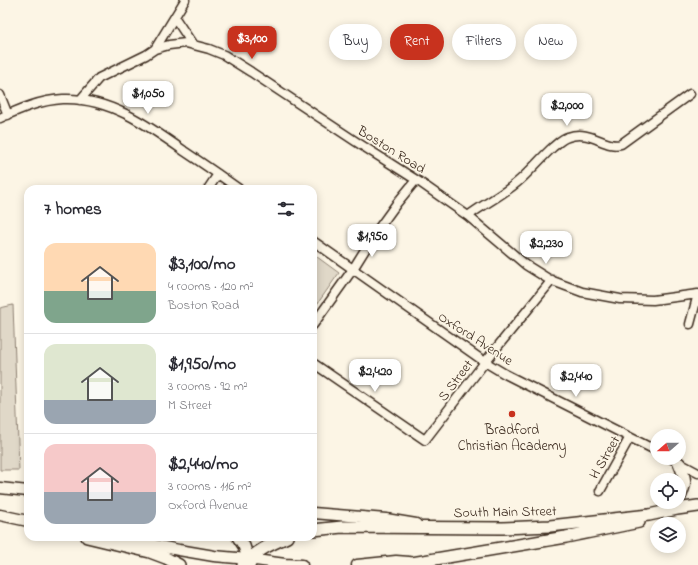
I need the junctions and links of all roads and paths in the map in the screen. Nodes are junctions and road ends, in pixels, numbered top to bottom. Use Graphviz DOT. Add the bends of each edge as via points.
graph roads {
  1 [pos="185,0"];
  2 [pos="175,18"];
  3 [pos="193,45"];
  4 [pos="155,49"];
  5 [pos="690,94"];
  6 [pos="0,95"];
  7 [pos="80,100"];
  8 [pos="4,116"];
  9 [pos="218,174"];
  10 [pos="416,180"];
  11 [pos="211,185"];
  12 [pos="233,185"];
  13 [pos="468,216"];
  14 [pos="317,244"];
  15 [pos="353,269"];
  16 [pos="552,280"];
  17 [pos="698,294"];
  18 [pos="317,319"];
  19 [pos="690,324"];
  20 [pos="485,362"];
  21 [pos="317,366"];
  22 [pos="630,437"];
  23 [pos="650,447"];
  24 [pos="684,465"];
  25 [pos="698,473"];
  26 [pos="0,488"];
  27 [pos="24,491"];
  28 [pos="600,491"];
  29 [pos="686,505"];
  30 [pos="698,507"];
  31 [pos="663,509"];
  32 [pos="317,513"];
  33 [pos="0,515"];
  34 [pos="24,520"];
  35 [pos="440,527"];
  36 [pos="317,529"];
  37 [pos="104,541"];
  38 [pos="134,541"];
  39 [pos="241,541"];
  40 [pos="278,541"];
  41 [pos="247,563"];
  42 [pos="413,563"];
  43 [pos="179,565"];
  44 [pos="302,565"];
  45 [pos="357,565"];
  46 [pos="400,565"];
  1 -- 2 [label="street"];
  2 -- 3 [label="street"];
  2 -- 4 [label="street"];
  3 -- 4 [label="street, Boston Road" via="186,43"];
  3 -- 10 [label="street, Boston Road" via="224,55"];
  4 -- 7 [label="street, Boston Road" via="99,78"];
  5 -- 13 [label="street" via="621,144 611,144 588,135 576,135 560,141 521,179"];
  6 -- 8 [label="street"];
  7 -- 8 [label="street" via="38,102"];
  7 -- 9 [label="street" via="98,103 125,113 150,127"];
  9 -- 11 [label="street"];
  9 -- 12 [label="street"];
  10 -- 13 [label="street, Boston Road"];
  10 -- 15 [label="street" via="376,232"];
  13 -- 16 [label="street, Boston Road" via="526,265"];
  14 -- 15 [label="street, Oxford Avenue"];
  15 -- 18 [label="street"];
  15 -- 20 [label="street, Oxford Avenue"];
  16 -- 17 [label="street, Boston Road" via="582,292 620,299 653,300"];
  16 -- 20 [label="street, S Street"];
  17 -- 19 [label="street"];
  20 -- 21 [label="street, S Street" via="425,440"];
  20 -- 22 [label="street, Oxford Avenue"];
  22 -- 23 [label="street, Oxford Avenue"];
  22 -- 28 [label="street, H Street"];
  24 -- 25 [label="street"];
  26 -- 27 [label="main road"];
  29 -- 30 [label="highway, South Main Street"];
  30 -- 42 [label="highway, South Main Street" via="679,514 566,537"];
  31 -- 35 [label="highway, South Main Street" via="649,514 550,526"];
  32 -- 35 [label="main road, South Main Street"];
  33 -- 34 [label="main road"];
  35 -- 36 [label="highway"];
  37 -- 43 [label="highway" via="150,552"];
  38 -- 41 [label="main road"];
  39 -- 41 [label="highway"];
  40 -- 41 [label="highway" via="261,549"];
  41 -- 44 [label="main road"];
  42 -- 45 [label="main road, South Main Street" via="396,561"];
  42 -- 46 [label="highway"];
}
